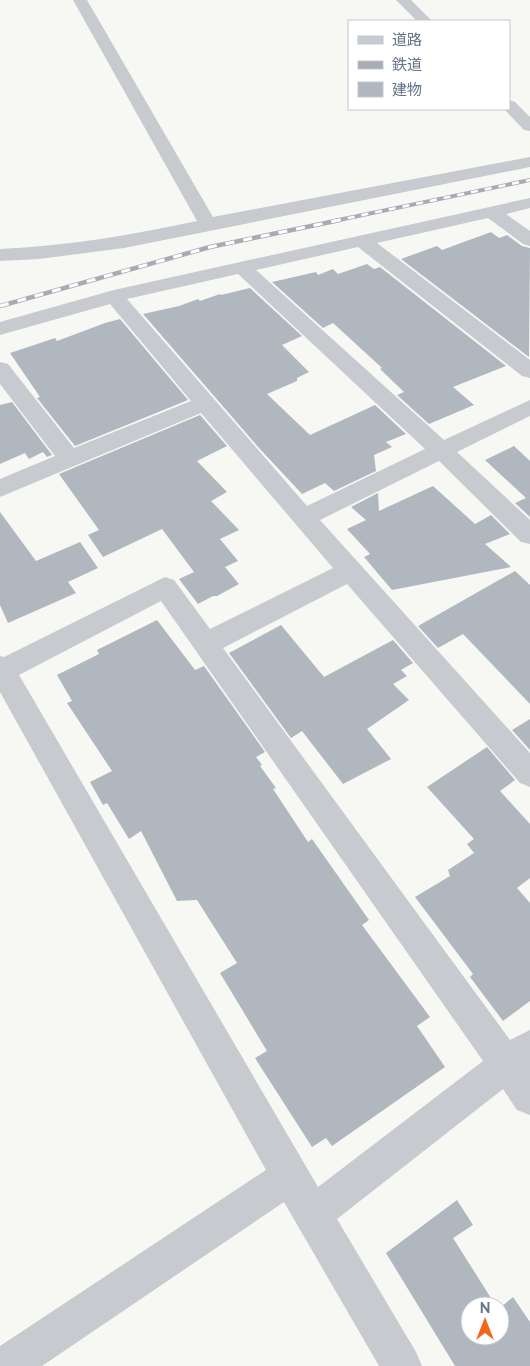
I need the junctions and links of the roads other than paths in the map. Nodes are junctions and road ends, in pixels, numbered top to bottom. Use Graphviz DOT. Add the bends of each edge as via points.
graph roads {
  1 [pos="80,0"];
  2 [pos="403,0"];
  3 [pos="424,20"];
  4 [pos="510,106"];
  5 [pos="530,126"];
  6 [pos="530,162"];
  7 [pos="530,203"];
  8 [pos="492,212"];
  9 [pos="208,224"];
  10 [pos="530,240"];
  11 [pos="362,241"];
  12 [pos="0,255"];
  13 [pos="241,267"];
  14 [pos="114,296"];
  15 [pos="0,329"];
  16 [pos="0,369"];
  17 [pos="530,371"];
  18 [pos="203,404"];
  19 [pos="530,407"];
  20 [pos="441,450"];
  21 [pos="70,459"];
  22 [pos="0,488"];
  23 [pos="303,518"];
  24 [pos="530,535"];
  25 [pos="350,571"];
  26 [pos="206,644"];
  27 [pos="1,669"];
  28 [pos="530,774"];
  29 [pos="518,1056"];
  30 [pos="530,1097"];
  31 [pos="290,1176"];
  32 [pos="313,1214"];
  33 [pos="6,1366"];
  34 [pos="402,1366"];
  1 -- 9 [label="street"];
  2 -- 3 [label="street"];
  4 -- 5 [label="street"];
  6 -- 9 [label="street"];
  7 -- 8 [label="street"];
  8 -- 10 [label="street"];
  8 -- 11 [label="street"];
  9 -- 12 [label="street" via="124,242"];
  11 -- 13 [label="street"];
  11 -- 17 [label="street"];
  13 -- 14 [label="street"];
  13 -- 20 [label="street"];
  14 -- 15 [label="street"];
  14 -- 18 [label="street"];
  16 -- 21 [label="street"];
  18 -- 21 [label="street"];
  18 -- 23 [label="street"];
  19 -- 20 [label="street"];
  20 -- 23 [label="street"];
  20 -- 24 [label="street"];
  21 -- 22 [label="street"];
  23 -- 25 [label="street"];
  25 -- 26 [label="street"];
  25 -- 28 [label="street"];
  26 -- 27 [label="street" via="164,587"];
  26 -- 29 [label="street"];
  27 -- 31 [label="street"];
  29 -- 30 [label="street"];
  29 -- 32 [label="street"];
  31 -- 32 [label="street"];
  31 -- 33 [label="street"];
  32 -- 34 [label="street"];
}
